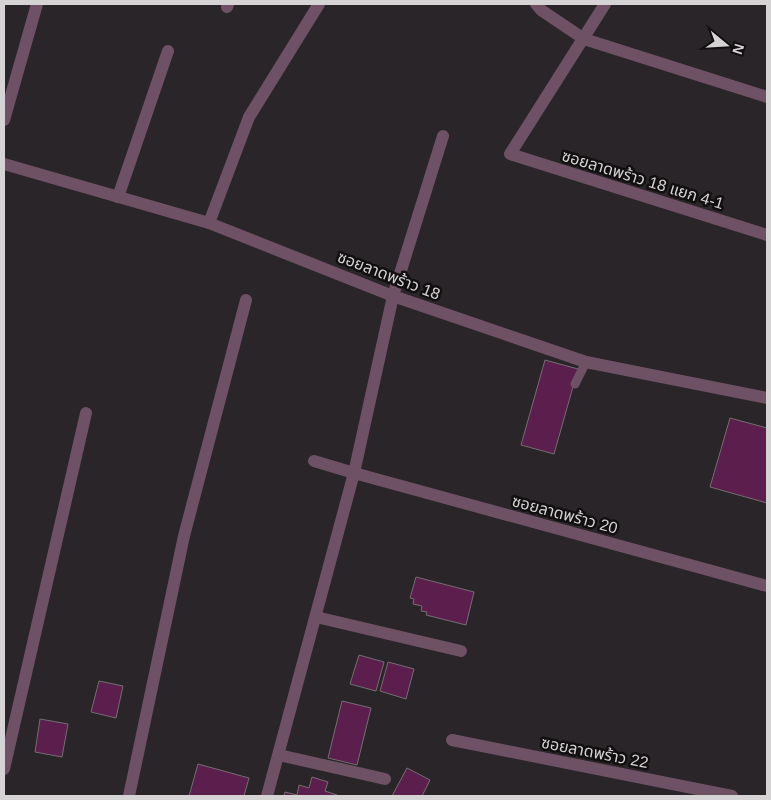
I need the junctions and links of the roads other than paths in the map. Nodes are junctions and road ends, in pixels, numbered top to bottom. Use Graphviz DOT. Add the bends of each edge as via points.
graph roads {
  1 [pos="37,4"];
  2 [pos="320,4"];
  3 [pos="536,4"];
  4 [pos="605,4"];
  5 [pos="584,39"];
  6 [pos="168,51"];
  7 [pos="767,97"];
  8 [pos="4,120"];
  9 [pos="443,136"];
  10 [pos="4,164"];
  11 [pos="118,196"];
  12 [pos="209,223"];
  13 [pos="767,235"];
  14 [pos="393,296"];
  15 [pos="246,300"];
  16 [pos="586,362"];
  17 [pos="575,384"];
  18 [pos="767,398"];
  19 [pos="86,413"];
  20 [pos="314,461"];
  21 [pos="354,473"];
  22 [pos="767,586"];
  23 [pos="316,617"];
  24 [pos="461,651"];
  25 [pos="452,740"];
  26 [pos="279,754"];
  27 [pos="4,770"];
  28 [pos="385,779"];
  29 [pos="130,796"];
  30 [pos="267,796"];
  31 [pos="732,796"];
  1 -- 8 [label="street"];
  2 -- 12 [label="street" via="249,117"];
  3 -- 5 [label="street"];
  4 -- 5 [label="street"];
  5 -- 7 [label="street"];
  5 -- 13 [label="street, ซอยลาดพร้าว 18 แยก 4-1" via="510,154"];
  6 -- 11 [label="street"];
  9 -- 14 [label="street"];
  10 -- 11 [label="street, ซอยลาดพร้าว 18"];
  11 -- 12 [label="street, ซอยลาดพร้าว 18"];
  12 -- 14 [label="street, ซอยลาดพร้าว 18"];
  14 -- 16 [label="street, ซอยลาดพร้าว 18"];
  14 -- 21 [label="street"];
  15 -- 29 [label="street" via="184,536"];
  16 -- 17 [label="lane"];
  16 -- 18 [label="street, ซอยลาดพร้าว 18"];
  19 -- 27 [label="street"];
  20 -- 21 [label="street, ซอยลาดพร้าว 20"];
  21 -- 22 [label="street, ซอยลาดพร้าว 20"];
  21 -- 23 [label="street"];
  23 -- 24 [label="street"];
  23 -- 26 [label="street"];
  25 -- 31 [label="street, ซอยลาดพร้าว 22"];
  26 -- 28 [label="street"];
  26 -- 30 [label="street"];
}
